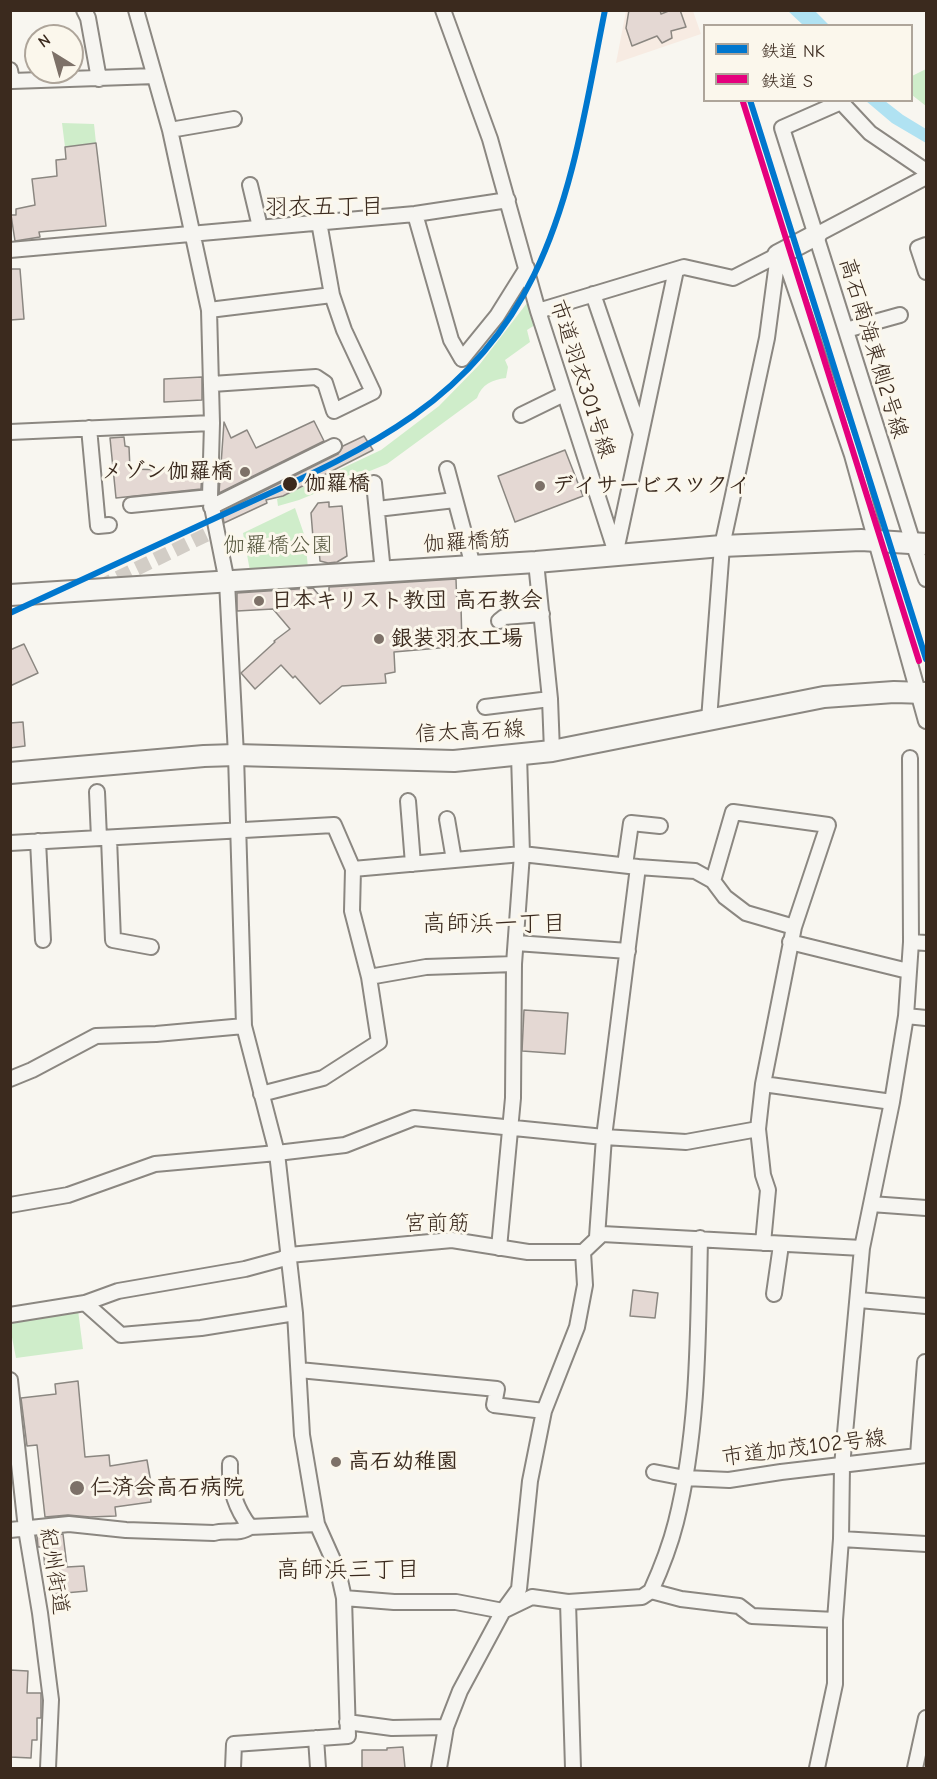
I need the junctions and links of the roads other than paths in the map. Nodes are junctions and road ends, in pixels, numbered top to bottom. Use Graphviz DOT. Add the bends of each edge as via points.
graph roads {
  1 [pos="84,10"];
  2 [pos="136,10"];
  3 [pos="443,10"];
  4 [pos="10,70"];
  5 [pos="155,76"];
  6 [pos="99,79"];
  7 [pos="234,119"];
  8 [pos="170,130"];
  9 [pos="927,171"];
  10 [pos="927,177"];
  11 [pos="250,185"];
  12 [pos="508,201"];
  13 [pos="415,214"];
  14 [pos="319,222"];
  15 [pos="261,227"];
  16 [pos="193,233"];
  17 [pos="816,235"];
  18 [pos="927,245"];
  19 [pos="10,249"];
  20 [pos="780,254"];
  21 [pos="526,268"];
  22 [pos="676,270"];
  23 [pos="927,272"];
  24 [pos="593,294"];
  25 [pos="332,295"];
  26 [pos="209,310"];
  27 [pos="538,310"];
  28 [pos="900,315"];
  29 [pos="846,330"];
  30 [pos="212,384"];
  31 [pos="564,394"];
  32 [pos="521,415"];
  33 [pos="212,423"];
  34 [pos="88,428"];
  35 [pos="10,432"];
  36 [pos="641,434"];
  37 [pos="334,446"];
  38 [pos="447,469"];
  39 [pos="374,483"];
  40 [pos="455,500"];
  41 [pos="210,502"];
  42 [pos="131,504"];
  43 [pos="377,509"];
  44 [pos="110,525"];
  45 [pos="875,540"];
  46 [pos="920,544"];
  47 [pos="722,546"];
  48 [pos="616,553"];
  49 [pos="537,562"];
  50 [pos="473,566"];
  51 [pos="383,572"];
  52 [pos="927,579"];
  53 [pos="227,582"];
  54 [pos="10,595"];
  55 [pos="542,614"];
  56 [pos="499,621"];
  57 [pos="922,693"];
  58 [pos="550,699"];
  59 [pos="485,707"];
  60 [pos="709,720"];
  61 [pos="927,721"];
  62 [pos="552,751"];
  63 [pos="236,755"];
  64 [pos="519,755"];
  65 [pos="910,758"];
  66 [pos="10,773"];
  67 [pos="98,792"];
  68 [pos="408,801"];
  69 [pos="447,819"];
  70 [pos="660,826"];
  71 [pos="236,831"];
  72 [pos="104,838"];
  73 [pos="38,842"];
  74 [pos="10,843"];
  75 [pos="522,854"];
  76 [pos="454,860"];
  77 [pos="413,864"];
  78 [pos="632,866"];
  79 [pos="352,869"];
  80 [pos="713,881"];
  81 [pos="794,927"];
  82 [pos="43,940"];
  83 [pos="790,942"];
  84 [pos="911,942"];
  85 [pos="516,943"];
  86 [pos="927,943"];
  87 [pos="151,947"];
  88 [pos="628,951"];
  89 [pos="514,964"];
  90 [pos="908,970"];
  91 [pos="369,977"];
  92 [pos="906,1016"];
  93 [pos="927,1018"];
  94 [pos="244,1026"];
  95 [pos="10,1079"];
  96 [pos="763,1084"];
  97 [pos="261,1094"];
  98 [pos="892,1102"];
  99 [pos="509,1128"];
  100 [pos="758,1129"];
  101 [pos="604,1137"];
  102 [pos="277,1153"];
  103 [pos="872,1204"];
  104 [pos="10,1205"];
  105 [pos="927,1208"];
  106 [pos="597,1237"];
  107 [pos="700,1238"];
  108 [pos="763,1243"];
  109 [pos="781,1245"];
  110 [pos="499,1248"];
  111 [pos="862,1248"];
  112 [pos="583,1252"];
  113 [pos="289,1255"];
  114 [pos="774,1294"];
  115 [pos="859,1300"];
  116 [pos="85,1303"];
  117 [pos="927,1306"];
  118 [pos="296,1313"];
  119 [pos="10,1315"];
  120 [pos="927,1362"];
  121 [pos="299,1370"];
  122 [pos="10,1380"];
  123 [pos="543,1411"];
  124 [pos="922,1455"];
  125 [pos="230,1464"];
  126 [pos="842,1466"];
  127 [pos="654,1472"];
  128 [pos="685,1478"];
  129 [pos="316,1524"];
  130 [pos="250,1527"];
  131 [pos="26,1529"];
  132 [pos="10,1530"];
  133 [pos="841,1539"];
  134 [pos="927,1544"];
  135 [pos="651,1591"];
  136 [pos="344,1598"];
  137 [pos="568,1602"];
  138 [pos="503,1611"];
  139 [pos="835,1620"];
  140 [pos="927,1718"];
  141 [pos="347,1722"];
  142 [pos="446,1727"];
  143 [pos="316,1738"];
  144 [pos="48,1768"];
  145 [pos="233,1768"];
  146 [pos="318,1768"];
  147 [pos="439,1768"];
  148 [pos="573,1768"];
  149 [pos="817,1768"];
  150 [pos="915,1768"];
  1 -- 6 [label="street"];
  2 -- 5 [label="street"];
  3 -- 12 [label="street, 市道羽衣301号線"];
  4 -- 6 [label="street" via="12,81"];
  5 -- 6 [label="street"];
  5 -- 8 [label="street"];
  7 -- 8 [label="street"];
  8 -- 16 [label="street"];
  9 -- 17 [label="street, 高石南海東側2号線" via="870,133 841,102 782,128"];
  10 -- 17 [label="street"];
  11 -- 15 [label="street"];
  12 -- 13 [label="street"];
  12 -- 21 [label="street, 市道羽衣301号線"];
  13 -- 14 [label="street"];
  13 -- 21 [label="street" via="451,340 462,359 497,316"];
  14 -- 15 [label="street"];
  14 -- 25 [label="street"];
  15 -- 16 [label="street"];
  16 -- 19 [label="street"];
  16 -- 26 [label="street"];
  17 -- 20 [label="street"];
  17 -- 29 [label="street, 高石南海東側2号線"];
  18 -- 23 [label="street" via="918,248"];
  20 -- 22 [label="street" via="734,278 684,267"];
  20 -- 45 [label="street" via="852,455"];
  20 -- 47 [label="street" via="767,338"];
  21 -- 27 [label="street, 市道羽衣301号線"];
  22 -- 24 [label="street"];
  22 -- 36 [label="street"];
  24 -- 27 [label="street"];
  24 -- 36 [label="street"];
  25 -- 26 [label="street"];
  25 -- 30 [label="street" via="373,392 334,411 325,383 316,377"];
  26 -- 30 [label="street"];
  27 -- 31 [label="street, 市道羽衣301号線"];
  28 -- 29 [label="street"];
  29 -- 46 [label="street, 高石南海東側2号線"];
  30 -- 33 [label="street"];
  31 -- 32 [label="street"];
  31 -- 48 [label="street, 市道羽衣301号線"];
  33 -- 34 [label="street"];
  33 -- 41 [label="street"];
  34 -- 35 [label="street"];
  34 -- 44 [label="street" via="98,526"];
  36 -- 48 [label="street"];
  37 -- 41 [label="street"];
  38 -- 40 [label="street"];
  39 -- 43 [label="street"];
  40 -- 43 [label="street"];
  40 -- 50 [label="street"];
  41 -- 42 [label="street"];
  41 -- 53 [label="street"];
  43 -- 51 [label="street"];
  45 -- 46 [label="street, 伽羅橋筋"];
  45 -- 47 [label="street, 伽羅橋筋"];
  45 -- 57 [label="street"];
  46 -- 52 [label="street, 高石南海東側2号線"];
  47 -- 48 [label="street, 伽羅橋筋"];
  47 -- 60 [label="street"];
  48 -- 49 [label="street, 伽羅橋筋"];
  49 -- 50 [label="street, 伽羅橋筋"];
  49 -- 55 [label="street"];
  50 -- 51 [label="street, 伽羅橋筋"];
  51 -- 53 [label="street, 伽羅橋筋"];
  53 -- 54 [label="street, 伽羅橋筋"];
  53 -- 63 [label="street"];
  55 -- 56 [label="street" via="504,617"];
  55 -- 58 [label="street"];
  57 -- 60 [label="street, 信太高石線" via="824,697"];
  57 -- 61 [label="street"];
  58 -- 59 [label="street"];
  58 -- 62 [label="street"];
  60 -- 62 [label="street, 信太高石線"];
  62 -- 64 [label="street, 信太高石線"];
  63 -- 64 [label="street, 信太高石線" via="454,761"];
  63 -- 66 [label="street, 信太高石線"];
  63 -- 71 [label="street"];
  64 -- 75 [label="street"];
  65 -- 84 [label="street"];
  67 -- 72 [label="street"];
  68 -- 77 [label="street"];
  69 -- 76 [label="street"];
  70 -- 78 [label="street" via="631,823"];
  71 -- 72 [label="street"];
  71 -- 79 [label="street" via="334,825"];
  71 -- 94 [label="street"];
  72 -- 73 [label="street"];
  72 -- 87 [label="street" via="113,940"];
  73 -- 74 [label="street"];
  73 -- 82 [label="street"];
  75 -- 76 [label="street"];
  75 -- 78 [label="street"];
  75 -- 85 [label="street"];
  76 -- 77 [label="street"];
  77 -- 79 [label="street"];
  78 -- 80 [label="street" via="695,871"];
  78 -- 88 [label="street"];
  79 -- 91 [label="street" via="352,911"];
  80 -- 81 [label="street" via="725,897 746,913"];
  80 -- 81 [label="street" via="733,812 828,825"];
  81 -- 83 [label="street"];
  83 -- 90 [label="street"];
  83 -- 96 [label="street"];
  84 -- 86 [label="street"];
  84 -- 90 [label="street"];
  85 -- 88 [label="street"];
  85 -- 89 [label="street"];
  88 -- 101 [label="street"];
  89 -- 91 [label="street" via="426,967"];
  89 -- 99 [label="street" via="513,1098"];
  90 -- 92 [label="street"];
  91 -- 97 [label="street" via="379,1042 323,1078"];
  92 -- 93 [label="street"];
  92 -- 98 [label="street"];
  94 -- 95 [label="street" via="96,1036"];
  94 -- 97 [label="street"];
  96 -- 98 [label="street"];
  96 -- 100 [label="street"];
  97 -- 102 [label="street"];
  98 -- 103 [label="street"];
  99 -- 101 [label="street"];
  99 -- 102 [label="street" via="414,1118 345,1144"];
  99 -- 110 [label="street"];
  100 -- 101 [label="street" via="686,1142"];
  100 -- 108 [label="street" via="768,1190"];
  101 -- 106 [label="street"];
  102 -- 104 [label="street" via="155,1164 68,1195"];
  102 -- 113 [label="street"];
  103 -- 105 [label="street"];
  103 -- 111 [label="street"];
  106 -- 107 [label="street" via="602,1234"];
  106 -- 112 [label="street"];
  107 -- 108 [label="street"];
  107 -- 128 [label="street" via="696,1383"];
  108 -- 109 [label="street"];
  109 -- 111 [label="street"];
  109 -- 114 [label="street"];
  110 -- 112 [label="street, 宮前筋"];
  110 -- 113 [label="street, 宮前筋" via="452,1240"];
  111 -- 115 [label="street"];
  112 -- 123 [label="street" via="585,1285 577,1327"];
  113 -- 116 [label="street, 宮前筋" via="245,1269 118,1291"];
  113 -- 118 [label="street"];
  115 -- 117 [label="street"];
  115 -- 126 [label="street"];
  116 -- 118 [label="street" via="121,1335 201,1328"];
  116 -- 119 [label="street, 宮前筋"];
  118 -- 121 [label="street"];
  120 -- 124 [label="street"];
  121 -- 123 [label="street" via="496,1389 494,1405"];
  121 -- 129 [label="street" via="302,1435"];
  122 -- 131 [label="street, 紀州街道"];
  123 -- 138 [label="street" via="530,1481 519,1589"];
  124 -- 126 [label="street, 市道加茂102号線"];
  125 -- 130 [label="street" via="229,1482 242,1517"];
  126 -- 128 [label="street, 市道加茂102号線" via="729,1480"];
  126 -- 133 [label="street"];
  127 -- 128 [label="street, 市道加茂102号線"];
  128 -- 135 [label="street" via="676,1523"];
  129 -- 130 [label="street"];
  129 -- 136 [label="street" via="338,1572"];
  130 -- 131 [label="street" via="243,1532 214,1533 69,1524"];
  131 -- 132 [label="street"];
  131 -- 144 [label="street, 紀州街道" via="51,1700"];
  133 -- 134 [label="street"];
  133 -- 139 [label="street"];
  135 -- 137 [label="street" via="642,1597"];
  135 -- 139 [label="street" via="740,1606 752,1616"];
  136 -- 138 [label="street" via="456,1602"];
  136 -- 141 [label="street"];
  137 -- 138 [label="street" via="532,1597"];
  137 -- 148 [label="street"];
  138 -- 142 [label="street"];
  139 -- 149 [label="street" via="835,1684"];
  140 -- 150 [label="street"];
  141 -- 142 [label="street" via="392,1728"];
  141 -- 143 [label="street" via="348,1736"];
  142 -- 147 [label="street"];
  143 -- 145 [label="street" via="234,1744"];
  143 -- 146 [label="street"];
}
